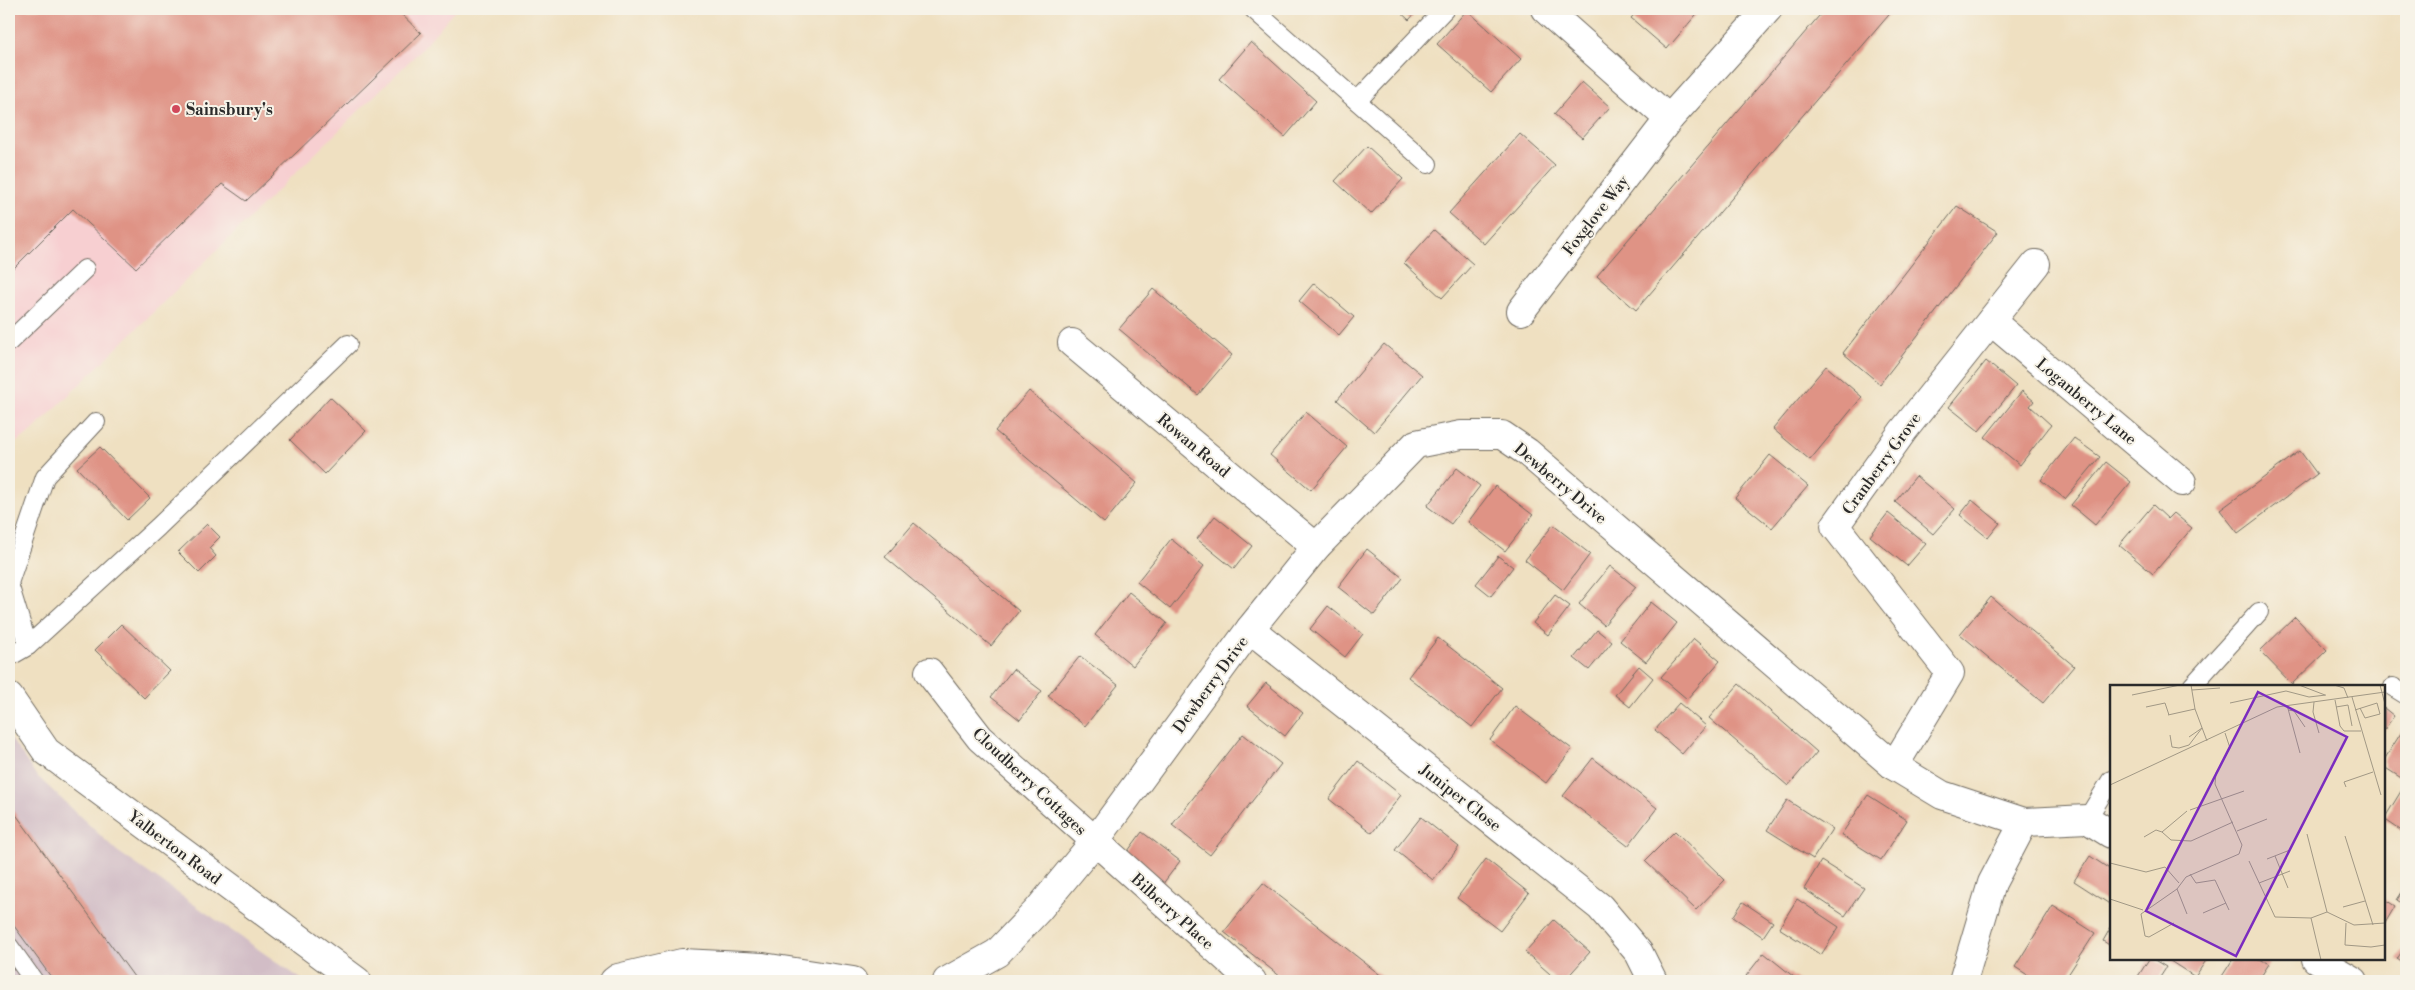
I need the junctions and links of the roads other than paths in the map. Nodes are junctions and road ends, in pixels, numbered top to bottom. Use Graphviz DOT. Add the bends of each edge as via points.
graph roads {
  1 [pos="1253,9"];
  2 [pos="1444,9"];
  3 [pos="1545,9"];
  4 [pos="1768,9"];
  5 [pos="1358,101"];
  6 [pos="1669,119"];
  7 [pos="1428,164"];
  8 [pos="2036,264"];
  9 [pos="85,268"];
  10 [pos="1521,311"];
  11 [pos="1991,321"];
  12 [pos="9,342"];
  13 [pos="1072,343"];
  14 [pos="348,344"];
  15 [pos="96,422"];
  16 [pos="2182,482"];
  17 [pos="1316,547"];
  18 [pos="9,584"];
  19 [pos="2258,612"];
  20 [pos="1250,629"];
  21 [pos="28,646"];
  22 [pos="9,657"];
  23 [pos="929,672"];
  24 [pos="2193,685"];
  25 [pos="9,697"];
  26 [pos="1894,766"];
  27 [pos="2110,782"];
  28 [pos="2087,820"];
  29 [pos="2024,822"];
  30 [pos="2110,833"];
  31 [pos="1095,841"];
  32 [pos="9,946"];
  33 [pos="2318,960"];
  34 [pos="34,981"];
  35 [pos="357,981"];
  36 [pos="614,981"];
  37 [pos="853,981"];
  38 [pos="947,981"];
  39 [pos="1252,981"];
  40 [pos="1653,981"];
  41 [pos="1963,981"];
  42 [pos="2354,981"];
  1 -- 5 [label="lane"];
  2 -- 5 [label="lane"];
  3 -- 6 [label="street"];
  4 -- 6 [label="street, Foxglove Way"];
  5 -- 7 [label="lane"];
  6 -- 10 [label="street, Foxglove Way"];
  8 -- 11 [label="street, Cranberry Grove"];
  9 -- 12 [label="lane"];
  11 -- 16 [label="street, Loganberry Lane"];
  11 -- 26 [label="street, Cranberry Grove" via="1903,431 1835,526 1950,673"];
  13 -- 17 [label="street, Rowan Road"];
  14 -- 21 [label="lane" via="158,527"];
  15 -- 18 [label="lane" via="45,478"];
  17 -- 20 [label="street, Dewberry Drive"];
  17 -- 26 [label="street, Dewberry Drive" via="1416,444 1461,435 1502,435 1527,452"];
  18 -- 21 [label="lane"];
  19 -- 24 [label="lane"];
  20 -- 31 [label="street, Dewberry Drive"];
  20 -- 40 [label="street, Juniper Close" via="1600,907 1639,953"];
  21 -- 22 [label="lane"];
  23 -- 31 [label="street, Cloudberry Cottages" via="980,738"];
  25 -- 35 [label="street, Yalberton Road" via="46,751"];
  26 -- 29 [label="street, Dewberry Drive" via="1942,795"];
  27 -- 28 [label="lane"];
  28 -- 29 [label="street, Dewberry Drive"];
  28 -- 30 [label="street"];
  29 -- 41 [label="street" via="1992,883"];
  31 -- 38 [label="street, Dewberry Drive" via="1038,910 997,953"];
  31 -- 39 [label="street, Bilberry Place"];
  32 -- 34 [label="lane"];
  33 -- 42 [label="street"];
  36 -- 37 [label="street" via="682,963 763,967"];
}
